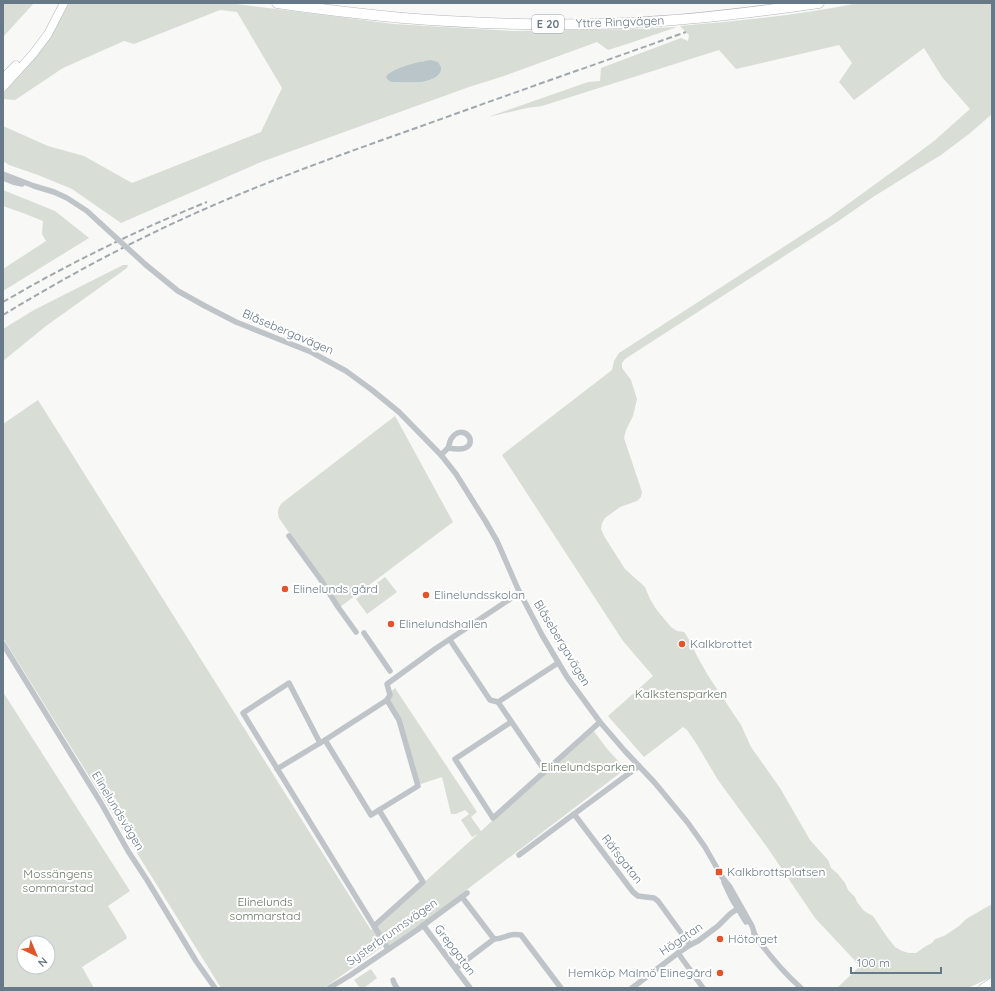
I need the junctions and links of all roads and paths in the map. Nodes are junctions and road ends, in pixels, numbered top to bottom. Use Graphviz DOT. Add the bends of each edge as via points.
graph roads {
  1 [pos="64,3"];
  2 [pos="277,3"];
  3 [pos="819,3"];
  4 [pos="60,12"];
  5 [pos="3,78"];
  6 [pos="3,87"];
  7 [pos="3,174"];
  8 [pos="3,178"];
  9 [pos="34,186"];
  10 [pos="448,448"];
  11 [pos="441,455"];
  12 [pos="289,536"];
  13 [pos="520,593"];
  14 [pos="356,632"];
  15 [pos="364,633"];
  16 [pos="450,640"];
  17 [pos="3,644"];
  18 [pos="558,663"];
  19 [pos="390,670"];
  20 [pos="387,700"];
  21 [pos="498,702"];
  22 [pos="511,722"];
  23 [pos="600,722"];
  24 [pos="323,741"];
  25 [pos="639,766"];
  26 [pos="277,769"];
  27 [pos="545,771"];
  28 [pos="380,810"];
  29 [pos="574,814"];
  30 [pos="520,854"];
  31 [pos="740,907"];
  32 [pos="423,925"];
  33 [pos="374,926"];
  34 [pos="494,939"];
  35 [pos="690,945"];
  36 [pos="388,949"];
  37 [pos="678,953"];
  38 [pos="456,968"];
  39 [pos="393,980"];
  40 [pos="992,982"];
  41 [pos="214,988"];
  42 [pos="329,988"];
  43 [pos="397,988"];
  44 [pos="470,988"];
  45 [pos="561,988"];
  46 [pos="632,988"];
  47 [pos="703,988"];
  48 [pos="801,988"];
  49 [pos="983,988"];
  1 -- 4 [label="street"];
  2 -- 3 [label="highway, Yttre Ringvägen / E 20" via="402,18 559,24 687,19"];
  4 -- 5 [label="street" via="30,51"];
  4 -- 6 [label="street" via="33,54"];
  7 -- 9 [label="street, Blåsebergavägen"];
  8 -- 9 [label="street, Blåsebergavägen"];
  9 -- 11 [label="street, Blåsebergavägen, bridge" via="67,198 87,211 178,291 236,322 311,352 346,371 399,412"];
  10 -- 11 [label="street"];
  11 -- 13 [label="street, Blåsebergavägen" via="456,474 497,541"];
  12 -- 14 [label="street"];
  13 -- 16 [label="street"];
  13 -- 18 [label="street, Blåsebergavägen"];
  15 -- 19 [label="street"];
  16 -- 20 [label="street" via="386,684 390,695"];
  16 -- 21 [label="street" via="490,700"];
  17 -- 41 [label="street, Elinelundsvägen"];
  18 -- 21 [label="street"];
  18 -- 23 [label="street, Blåsebergavägen"];
  20 -- 24 [label="street"];
  20 -- 28 [label="street" via="399,720 418,786"];
  21 -- 22 [label="street"];
  22 -- 27 [label="street"];
  22 -- 27 [label="street" via="455,759 493,818"];
  23 -- 25 [label="street, Blåsebergavägen"];
  23 -- 27 [label="street"];
  24 -- 26 [label="street"];
  24 -- 26 [label="street" via="288,683 243,713"];
  24 -- 28 [label="street" via="371,815"];
  25 -- 29 [label="street"];
  25 -- 31 [label="street, Blåsebergavägen" via="688,823"];
  26 -- 33 [label="street"];
  28 -- 33 [label="street" via="423,882"];
  29 -- 30 [label="street"];
  29 -- 35 [label="street, Räfsgatan" via="633,892 638,896 658,901"];
  31 -- 35 [label="street, Högatan"];
  31 -- 48 [label="street, Blåsebergavägen" via="755,936"];
  32 -- 34 [label="street, Systerbrunnsvägen" via="464,895"];
  32 -- 36 [label="street, Systerbrunnsvägen"];
  32 -- 38 [label="street, Grepgatan"];
  33 -- 36 [label="street"];
  34 -- 38 [label="street"];
  34 -- 45 [label="street" via="513,934 521,935"];
  35 -- 37 [label="street, Högatan"];
  36 -- 42 [label="street, Systerbrunnsvägen"];
  37 -- 46 [label="street, Högatan"];
  37 -- 47 [label="street"];
  38 -- 44 [label="street, Grepgatan"];
  39 -- 43 [label="street"];
  40 -- 49 [label="street"];
}
